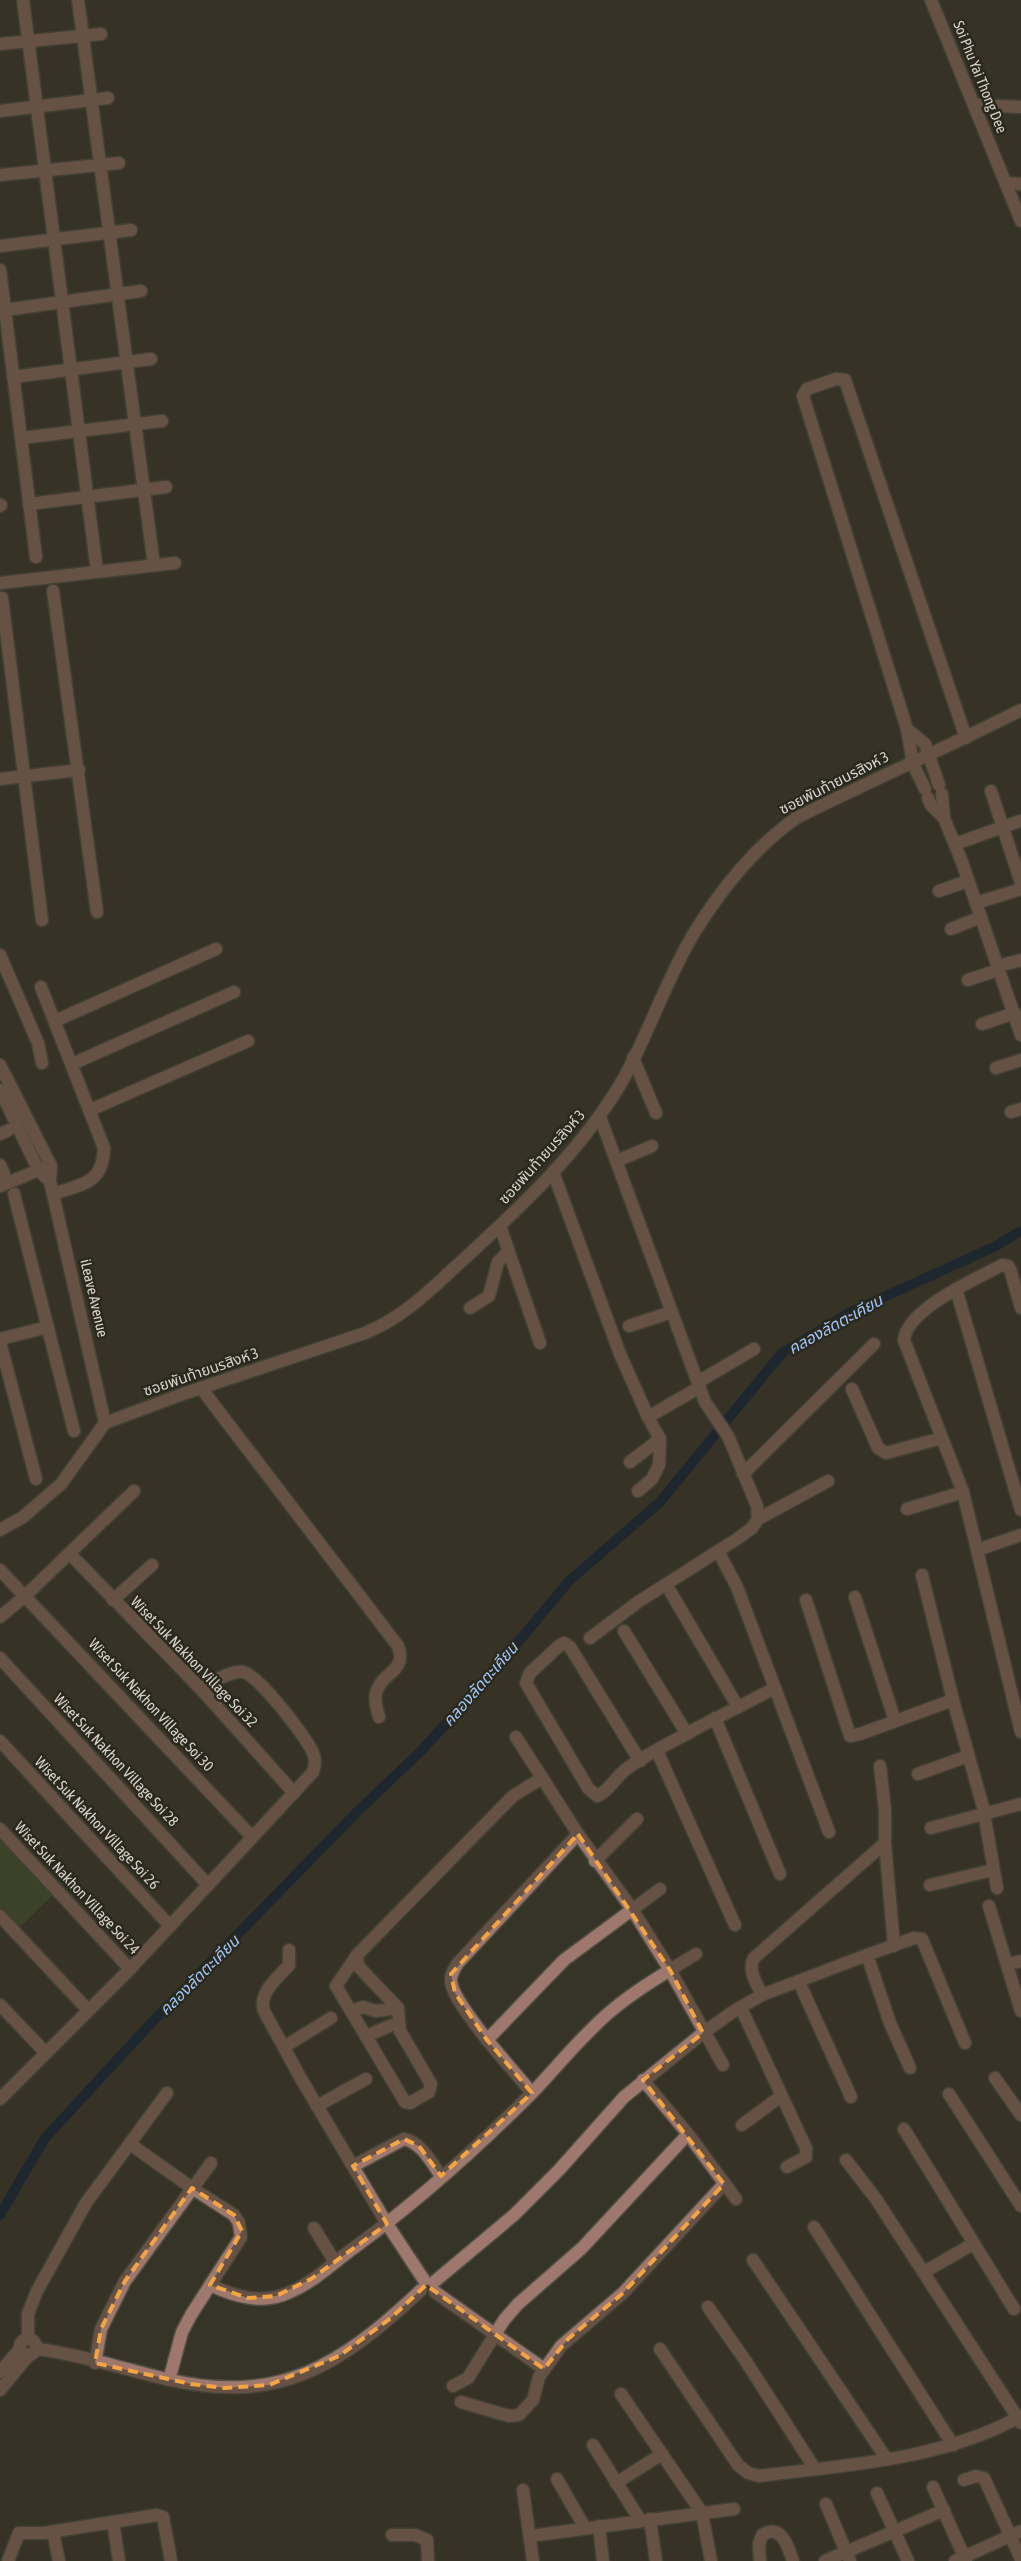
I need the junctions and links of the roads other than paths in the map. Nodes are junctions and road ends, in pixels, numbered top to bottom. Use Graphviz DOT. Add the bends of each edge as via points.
graph roads {
  1 [pos="23,0"];
  2 [pos="78,0"];
  3 [pos="931,0"];
  4 [pos="101,34"];
  5 [pos="83,36"];
  6 [pos="29,42"];
  7 [pos="0,44"];
  8 [pos="108,98"];
  9 [pos="92,100"];
  10 [pos="974,105"];
  11 [pos="37,107"];
  12 [pos="1021,107"];
  13 [pos="0,111"];
  14 [pos="120,162"];
  15 [pos="100,164"];
  16 [pos="45,170"];
  17 [pos="0,174"];
  18 [pos="1006,183"];
  19 [pos="1021,184"];
  20 [pos="1021,221"];
  21 [pos="131,230"];
  22 [pos="109,233"];
  23 [pos="54,240"];
  24 [pos="0,246"];
  25 [pos="0,270"];
  26 [pos="141,292"];
  27 [pos="118,295"];
  28 [pos="62,302"];
  29 [pos="5,310"];
  30 [pos="151,359"];
  31 [pos="126,362"];
  32 [pos="71,370"];
  33 [pos="13,377"];
  34 [pos="162,421"];
  35 [pos="135,424"];
  36 [pos="79,431"];
  37 [pos="21,438"];
  38 [pos="166,487"];
  39 [pos="144,490"];
  40 [pos="87,497"];
  41 [pos="29,504"];
  42 [pos="36,557"];
  43 [pos="175,563"];
  44 [pos="154,565"];
  45 [pos="97,571"];
  46 [pos="0,583"];
  47 [pos="53,591"];
  48 [pos="2,598"];
  49 [pos="1021,710"];
  50 [pos="907,729"];
  51 [pos="966,738"];
  52 [pos="929,756"];
  53 [pos="913,764"];
  54 [pos="79,770"];
  55 [pos="25,776"];
  56 [pos="0,779"];
  57 [pos="991,791"];
  58 [pos="944,818"];
  59 [pos="1020,821"];
  60 [pos="1003,827"];
  61 [pos="955,844"];
  62 [pos="968,881"];
  63 [pos="1021,883"];
  64 [pos="1021,889"];
  65 [pos="939,891"];
  66 [pos="976,902"];
  67 [pos="97,912"];
  68 [pos="981,918"];
  69 [pos="42,920"];
  70 [pos="951,929"];
  71 [pos="216,949"];
  72 [pos="0,955"];
  73 [pos="1021,960"];
  74 [pos="998,968"];
  75 [pos="968,980"];
  76 [pos="41,987"];
  77 [pos="234,992"];
  78 [pos="1015,1013"];
  79 [pos="55,1021"];
  80 [pos="982,1024"];
  81 [pos="1021,1033"];
  82 [pos="248,1041"];
  83 [pos="633,1058"];
  84 [pos="1021,1060"];
  85 [pos="42,1063"];
  86 [pos="72,1064"];
  87 [pos="0,1066"];
  88 [pos="996,1068"];
  89 [pos="0,1090"];
  90 [pos="90,1110"];
  91 [pos="656,1113"];
  92 [pos="600,1117"];
  93 [pos="652,1146"];
  94 [pos="617,1161"];
  95 [pos="45,1168"];
  96 [pos="553,1172"];
  97 [pos="1,1175"];
  98 [pos="14,1194"];
  99 [pos="54,1194"];
  100 [pos="500,1226"];
  101 [pos="508,1252"];
  102 [pos="956,1289"];
  103 [pos="470,1308"];
  104 [pos="1021,1308"];
  105 [pos="672,1312"];
  106 [pos="629,1326"];
  107 [pos="48,1327"];
  108 [pos="0,1341"];
  109 [pos="540,1343"];
  110 [pos="874,1344"];
  111 [pos="754,1349"];
  112 [pos="699,1384"];
  113 [pos="201,1388"];
  114 [pos="852,1389"];
  115 [pos="648,1417"];
  116 [pos="105,1423"];
  117 [pos="74,1431"];
  118 [pos="942,1438"];
  119 [pos="660,1439"];
  120 [pos="630,1462"];
  121 [pos="744,1474"];
  122 [pos="36,1479"];
  123 [pos="828,1481"];
  124 [pos="134,1491"];
  125 [pos="638,1491"];
  126 [pos="963,1492"];
  127 [pos="907,1509"];
  128 [pos="1021,1510"];
  129 [pos="758,1519"];
  130 [pos="0,1530"];
  131 [pos="1021,1535"];
  132 [pos="977,1550"];
  133 [pos="718,1551"];
  134 [pos="70,1554"];
  135 [pos="152,1565"];
  136 [pos="0,1570"];
  137 [pos="922,1575"];
  138 [pos="670,1591"];
  139 [pos="25,1596"];
  140 [pos="855,1598"];
  141 [pos="113,1600"];
  142 [pos="806,1600"];
  143 [pos="0,1618"];
  144 [pos="624,1631"];
  145 [pos="590,1638"];
  146 [pos="0,1658"];
  147 [pos="200,1688"];
  148 [pos="775,1688"];
  149 [pos="953,1700"];
  150 [pos="738,1707"];
  151 [pos="379,1716"];
  152 [pos="715,1718"];
  153 [pos="895,1721"];
  154 [pos="1021,1732"];
  155 [pos="687,1734"];
  156 [pos="516,1737"];
  157 [pos="0,1741"];
  158 [pos="657,1751"];
  159 [pos="968,1756"];
  160 [pos="640,1761"];
  161 [pos="880,1766"];
  162 [pos="918,1774"];
  163 [pos="542,1778"];
  164 [pos="294,1793"];
  165 [pos="1021,1804"];
  166 [pos="984,1814"];
  167 [pos="637,1819"];
  168 [pos="931,1828"];
  169 [pos="0,1829"];
  170 [pos="829,1832"];
  171 [pos="578,1834"];
  172 [pos="252,1837"];
  173 [pos="885,1843"];
  174 [pos="596,1861"];
  175 [pos="993,1870"];
  176 [pos="780,1874"];
  177 [pos="208,1885"];
  178 [pos="930,1885"];
  179 [pos="997,1888"];
  180 [pos="660,1890"];
  181 [pos="989,1906"];
  182 [pos="632,1909"];
  183 [pos="0,1916"];
  184 [pos="735,1925"];
  185 [pos="170,1926"];
  186 [pos="894,1946"];
  187 [pos="289,1950"];
  188 [pos="696,1954"];
  189 [pos="357,1955"];
  190 [pos="867,1955"];
  191 [pos="1021,1961"];
  192 [pos="1008,1964"];
  193 [pos="130,1969"];
  194 [pos="670,1970"];
  195 [pos="799,1982"];
  196 [pos="762,1996"];
  197 [pos="0,2005"];
  198 [pos="398,2008"];
  199 [pos="741,2008"];
  200 [pos="88,2010"];
  201 [pos="351,2011"];
  202 [pos="1021,2011"];
  203 [pos="331,2018"];
  204 [pos="399,2025"];
  205 [pos="704,2033"];
  206 [pos="366,2036"];
  207 [pos="487,2040"];
  208 [pos="965,2043"];
  209 [pos="284,2048"];
  210 [pos="46,2053"];
  211 [pos="723,2065"];
  212 [pos="910,2068"];
  213 [pos="995,2078"];
  214 [pos="366,2079"];
  215 [pos="643,2080"];
  216 [pos="2,2092"];
  217 [pos="167,2093"];
  218 [pos="532,2093"];
  219 [pos="949,2094"];
  220 [pos="781,2096"];
  221 [pos="851,2097"];
  222 [pos="317,2106"];
  223 [pos="1021,2116"];
  224 [pos="742,2125"];
  225 [pos="904,2130"];
  226 [pos="688,2134"];
  227 [pos="130,2144"];
  228 [pos="846,2160"];
  229 [pos="211,2163"];
  230 [pos="353,2166"];
  231 [pos="787,2167"];
  232 [pos="442,2176"];
  233 [pos="724,2184"];
  234 [pos="192,2188"];
  235 [pos="736,2199"];
  236 [pos="1021,2206"];
  237 [pos="387,2224"];
  238 [pos="814,2227"];
  239 [pos="314,2228"];
  240 [pos="973,2244"];
  241 [pos="753,2260"];
  242 [pos="335,2262"];
  243 [pos="924,2272"];
  244 [pos="210,2285"];
  245 [pos="429,2286"];
  246 [pos="708,2307"];
  247 [pos="1014,2309"];
  248 [pos="494,2334"];
  249 [pos="28,2348"];
  250 [pos="660,2349"];
  251 [pos="95,2363"];
  252 [pos="544,2369"];
  253 [pos="4,2374"];
  254 [pos="169,2380"];
  255 [pos="453,2386"];
  256 [pos="0,2390"];
  257 [pos="621,2394"];
  258 [pos="461,2402"];
  259 [pos="1020,2419"];
  260 [pos="593,2445"];
  261 [pos="953,2445"];
  262 [pos="662,2454"];
  263 [pos="886,2458"];
  264 [pos="814,2469"];
  265 [pos="556,2480"];
  266 [pos="964,2480"];
  267 [pos="616,2483"];
  268 [pos="933,2487"];
  269 [pos="523,2490"];
  270 [pos="877,2493"];
  271 [pos="826,2504"];
  272 [pos="734,2509"];
  273 [pos="944,2510"];
  274 [pos="702,2513"];
  275 [pos="645,2519"];
  276 [pos="112,2522"];
  277 [pos="599,2526"];
  278 [pos="585,2528"];
  279 [pos="896,2530"];
  280 [pos="53,2532"];
  281 [pos="1016,2533"];
  282 [pos="392,2535"];
  283 [pos="530,2536"];
  284 [pos="849,2556"];
  285 [pos="1021,2558"];
  286 [pos="961,2560"];
  287 [pos="8,2561"];
  288 [pos="59,2561"];
  289 [pos="119,2561"];
  290 [pos="171,2561"];
  291 [pos="428,2561"];
  292 [pos="533,2561"];
  293 [pos="604,2561"];
  294 [pos="656,2561"];
  295 [pos="711,2561"];
  296 [pos="760,2561"];
  297 [pos="794,2561"];
  298 [pos="825,2561"];
  299 [pos="908,2561"];
  1 -- 6 [label="street"];
  2 -- 5 [label="street"];
  3 -- 10 [label="street, Soi Phu Yai Thong Dee"];
  4 -- 5 [label="street"];
  5 -- 6 [label="street"];
  5 -- 9 [label="street"];
  6 -- 7 [label="street"];
  6 -- 11 [label="street"];
  8 -- 9 [label="street"];
  9 -- 11 [label="street"];
  9 -- 15 [label="street"];
  10 -- 12 [label="street"];
  10 -- 18 [label="street, Soi Phu Yai Thong Dee"];
  11 -- 13 [label="street"];
  11 -- 16 [label="street"];
  14 -- 15 [label="street"];
  15 -- 16 [label="street"];
  15 -- 22 [label="street"];
  16 -- 17 [label="street"];
  16 -- 23 [label="street"];
  18 -- 19 [label="street"];
  18 -- 20 [label="street, Soi Phu Yai Thong Dee"];
  21 -- 22 [label="street"];
  22 -- 23 [label="street"];
  22 -- 27 [label="street"];
  23 -- 24 [label="street"];
  23 -- 28 [label="street"];
  25 -- 29 [label="street"];
  26 -- 27 [label="street"];
  27 -- 28 [label="street"];
  27 -- 31 [label="street"];
  28 -- 29 [label="street"];
  28 -- 32 [label="street"];
  29 -- 33 [label="street"];
  30 -- 31 [label="street"];
  31 -- 32 [label="street"];
  31 -- 35 [label="street"];
  32 -- 33 [label="street"];
  32 -- 36 [label="street"];
  33 -- 37 [label="street"];
  34 -- 35 [label="street"];
  35 -- 36 [label="street"];
  35 -- 39 [label="street"];
  36 -- 37 [label="street"];
  36 -- 40 [label="street"];
  37 -- 41 [label="street"];
  38 -- 39 [label="street"];
  39 -- 40 [label="street"];
  39 -- 44 [label="street"];
  40 -- 41 [label="street"];
  40 -- 45 [label="street"];
  41 -- 42 [label="street"];
  43 -- 44 [label="street"];
  44 -- 45 [label="street"];
  45 -- 46 [label="street"];
  47 -- 54 [label="street"];
  48 -- 55 [label="street"];
  49 -- 51 [label="street, ซอยพันท้ายนรสิงห์ 3"];
  50 -- 51 [label="street" via="803,396 807,389 840,378 845,380"];
  50 -- 52 [label="street" via="925,744"];
  50 -- 53 [label="street"];
  51 -- 52 [label="street, ซอยพันท้ายนรสิงห์ 3"];
  52 -- 53 [label="street, ซอยพันท้ายนรสิงห์ 3"];
  52 -- 58 [label="street" via="940,789"];
  53 -- 58 [label="street" via="931,805"];
  53 -- 83 [label="street, ซอยพันท้ายนรสิงห์ 3" via="889,772 796,818 755,855 732,880 694,934"];
  54 -- 55 [label="street"];
  54 -- 67 [label="street"];
  55 -- 56 [label="street"];
  55 -- 69 [label="street"];
  57 -- 60 [label="street"];
  58 -- 61 [label="street"];
  59 -- 60 [label="street"];
  60 -- 61 [label="street"];
  60 -- 63 [label="street"];
  61 -- 62 [label="street"];
  62 -- 65 [label="street"];
  62 -- 66 [label="street"];
  64 -- 66 [label="street"];
  66 -- 68 [label="street"];
  68 -- 70 [label="street"];
  68 -- 74 [label="street"];
  71 -- 79 [label="street"];
  72 -- 85 [label="street" via="38,1043"];
  73 -- 74 [label="street"];
  74 -- 75 [label="street"];
  74 -- 78 [label="street"];
  76 -- 79 [label="street"];
  77 -- 86 [label="street"];
  78 -- 80 [label="street"];
  78 -- 81 [label="street"];
  79 -- 86 [label="street"];
  82 -- 90 [label="street"];
  83 -- 91 [label="street"];
  83 -- 92 [label="street, ซอยพันท้ายนรสิงห์ 3"];
  84 -- 88 [label="street"];
  86 -- 90 [label="street"];
  87 -- 95 [label="street, iLeave Avenue"];
  89 -- 95 [label="street, iLeave Avenue"];
  90 -- 99 [label="street" via="104,1148 103,1162 92,1181"];
  92 -- 94 [label="street"];
  92 -- 96 [label="street, ซอยพันท้ายนรสิงห์ 3"];
  93 -- 94 [label="street"];
  94 -- 105 [label="street"];
  95 -- 97 [label="street"];
  95 -- 99 [label="street, iLeave Avenue"];
  96 -- 100 [label="street, ซอยพันท้ายนรสิงห์ 3"];
  96 -- 115 [label="street" via="620,1354"];
  98 -- 107 [label="street"];
  99 -- 116 [label="street, iLeave Avenue"];
  100 -- 101 [label="street"];
  100 -- 113 [label="street, ซอยพันท้ายนรสิงห์ 3" via="413,1306 386,1324"];
  101 -- 103 [label="street" via="498,1262 489,1296"];
  101 -- 109 [label="street"];
  102 -- 104 [label="street" via="1008,1266"];
  102 -- 118 [label="street" via="909,1325 905,1333 906,1347"];
  102 -- 128 [label="street"];
  105 -- 106 [label="street"];
  105 -- 112 [label="street"];
  107 -- 108 [label="street"];
  107 -- 117 [label="street"];
  108 -- 122 [label="street"];
  110 -- 121 [label="street"];
  111 -- 112 [label="street"];
  112 -- 115 [label="street"];
  112 -- 121 [label="street" via="710,1410 728,1436"];
  113 -- 116 [label="street, ซอยพันท้ายนรสิงห์ 3"];
  113 -- 151 [label="street" via="398,1646 401,1654 398,1666 380,1683 376,1692"];
  114 -- 118 [label="street" via="878,1448 886,1453"];
  115 -- 119 [label="street"];
  116 -- 130 [label="street" via="61,1484 35,1507"];
  118 -- 126 [label="street"];
  119 -- 120 [label="street"];
  119 -- 125 [label="street" via="657,1472"];
  121 -- 129 [label="street" via="757,1506"];
  123 -- 129 [label="street"];
  124 -- 134 [label="street"];
  126 -- 127 [label="street"];
  126 -- 132 [label="street"];
  129 -- 133 [label="street" via="752,1528"];
  131 -- 132 [label="street"];
  132 -- 154 [label="street"];
  133 -- 145 [label="street" via="638,1602"];
  133 -- 148 [label="street" via="737,1587"];
  134 -- 139 [label="street"];
  134 -- 141 [label="street, Wiset Suk Nakhon Village Soi 32"];
  135 -- 141 [label="street"];
  136 -- 139 [label="street, Wiset Suk Nakhon Village Soi 30"];
  137 -- 149 [label="street"];
  138 -- 150 [label="street"];
  139 -- 143 [label="street"];
  139 -- 172 [label="street, Wiset Suk Nakhon Village Soi 30"];
  140 -- 153 [label="street"];
  141 -- 147 [label="street, Wiset Suk Nakhon Village Soi 32"];
  142 -- 153 [label="street" via="850,1736"];
  144 -- 155 [label="street"];
  146 -- 177 [label="street, Wiset Suk Nakhon Village Soi 28"];
  147 -- 164 [label="street, Wiset Suk Nakhon Village Soi 32"];
  147 -- 164 [label="street" via="236,1672 258,1679 314,1754 313,1772"];
  148 -- 150 [label="street"];
  148 -- 170 [label="street"];
  149 -- 153 [label="street"];
  149 -- 159 [label="street"];
  150 -- 152 [label="street"];
  152 -- 155 [label="street"];
  152 -- 176 [label="street"];
  155 -- 158 [label="street"];
  156 -- 163 [label="street"];
  157 -- 185 [label="street, Wiset Suk Nakhon Village Soi 26"];
  158 -- 160 [label="street"];
  158 -- 184 [label="street"];
  159 -- 162 [label="street"];
  159 -- 166 [label="street"];
  160 -- 160 [label="street" via="570,1647 564,1643 560,1645 530,1673 526,1683 588,1788 593,1795 602,1794 626,1769"];
  161 -- 173 [label="street"];
  163 -- 171 [label="street"];
  163 -- 189 [label="street" via="513,1796"];
  164 -- 172 [label="street"];
  165 -- 166 [label="street"];
  166 -- 168 [label="street"];
  166 -- 175 [label="street"];
  167 -- 174 [label="street"];
  169 -- 193 [label="street, Wiset Suk Nakhon Village Soi 24"];
  171 -- 174 [label="street"];
  171 -- 207 [label="street" via="451,1974 455,1993"];
  172 -- 177 [label="street"];
  173 -- 186 [label="street"];
  173 -- 196 [label="street" via="754,1958 751,1970"];
  174 -- 182 [label="street"];
  175 -- 178 [label="street"];
  175 -- 179 [label="street"];
  177 -- 185 [label="street"];
  180 -- 182 [label="street"];
  181 -- 192 [label="street"];
  182 -- 194 [label="street"];
  182 -- 207 [label="street" via="564,1960"];
  183 -- 200 [label="street"];
  185 -- 193 [label="street"];
  186 -- 190 [label="street"];
  186 -- 208 [label="street" via="914,1938 922,1939"];
  187 -- 209 [label="street" via="289,1965 261,2002"];
  188 -- 194 [label="street"];
  189 -- 198 [label="street" via="358,1966"];
  189 -- 201 [label="street" via="336,1985"];
  190 -- 195 [label="street"];
  190 -- 212 [label="street" via="890,2023"];
  191 -- 192 [label="street"];
  192 -- 202 [label="street"];
  193 -- 200 [label="street"];
  194 -- 205 [label="street"];
  194 -- 218 [label="street" via="609,2012"];
  195 -- 196 [label="street"];
  195 -- 221 [label="street"];
  196 -- 199 [label="street"];
  197 -- 210 [label="street"];
  198 -- 201 [label="street"];
  198 -- 204 [label="street"];
  199 -- 205 [label="street"];
  199 -- 220 [label="street"];
  200 -- 210 [label="street"];
  201 -- 206 [label="street"];
  203 -- 209 [label="street"];
  204 -- 206 [label="street"];
  204 -- 206 [label="street" via="432,2086 428,2094 410,2103 405,2102"];
  205 -- 211 [label="street"];
  205 -- 215 [label="street"];
  207 -- 218 [label="street"];
  209 -- 222 [label="street"];
  210 -- 216 [label="street"];
  213 -- 223 [label="street"];
  214 -- 222 [label="street"];
  215 -- 226 [label="street"];
  215 -- 245 [label="street" via="514,2215"];
  217 -- 227 [label="street"];
  218 -- 232 [label="street"];
  219 -- 236 [label="street"];
  220 -- 224 [label="street"];
  220 -- 231 [label="street" via="804,2141 807,2154"];
  222 -- 230 [label="street"];
  225 -- 240 [label="street"];
  226 -- 233 [label="street"];
  226 -- 248 [label="street" via="582,2248 518,2304"];
  227 -- 234 [label="street"];
  227 -- 249 [label="street" via="86,2203 31,2302"];
  228 -- 243 [label="street"];
  229 -- 234 [label="street"];
  230 -- 232 [label="street" via="404,2139 418,2146"];
  230 -- 237 [label="street"];
  232 -- 237 [label="street"];
  233 -- 235 [label="street"];
  233 -- 252 [label="street" via="623,2293 568,2339"];
  234 -- 244 [label="street" via="234,2215 242,2231"];
  234 -- 251 [label="street" via="125,2280 101,2329"];
  237 -- 242 [label="street"];
  237 -- 245 [label="street"];
  238 -- 261 [label="street"];
  239 -- 242 [label="street"];
  240 -- 243 [label="street"];
  240 -- 247 [label="street"];
  241 -- 263 [label="street"];
  242 -- 244 [label="street" via="290,2292 276,2296 248,2298"];
  243 -- 259 [label="street"];
  244 -- 254 [label="street" via="182,2332"];
  245 -- 248 [label="street"];
  245 -- 254 [label="street" via="339,2356 290,2379 246,2388"];
  246 -- 264 [label="street"];
  248 -- 252 [label="street"];
  248 -- 255 [label="street" via="468,2378"];
  249 -- 251 [label="street" via="54,2351"];
  249 -- 253 [label="street"];
  250 -- 264 [label="street" via="738,2465 748,2473 759,2476"];
  251 -- 254 [label="street"];
  252 -- 258 [label="street" via="533,2400 519,2416 508,2416"];
  253 -- 256 [label="street"];
  257 -- 262 [label="street"];
  259 -- 261 [label="street"];
  260 -- 267 [label="street"];
  261 -- 263 [label="street"];
  262 -- 267 [label="street"];
  262 -- 274 [label="street"];
  263 -- 264 [label="street"];
  265 -- 278 [label="street"];
  266 -- 281 [label="street" via="976,2476 984,2478"];
  267 -- 275 [label="street"];
  268 -- 273 [label="street"];
  269 -- 283 [label="street"];
  270 -- 279 [label="street"];
  271 -- 284 [label="street"];
  272 -- 274 [label="street"];
  273 -- 279 [label="street"];
  273 -- 286 [label="street"];
  274 -- 275 [label="street"];
  274 -- 295 [label="street"];
  275 -- 277 [label="street"];
  275 -- 294 [label="street"];
  276 -- 280 [label="street"];
  276 -- 289 [label="street"];
  276 -- 290 [label="street" via="161,2515"];
  277 -- 278 [label="street"];
  277 -- 293 [label="street"];
  278 -- 283 [label="street"];
  279 -- 284 [label="street"];
  279 -- 299 [label="street"];
  280 -- 287 [label="street" via="19,2533"];
  280 -- 288 [label="street"];
  281 -- 285 [label="street"];
  281 -- 286 [label="street"];
  282 -- 291 [label="street" via="415,2535 426,2540"];
  283 -- 292 [label="street"];
  284 -- 298 [label="street"];
  296 -- 297 [label="street" via="762,2535 772,2532 784,2537"];
}
